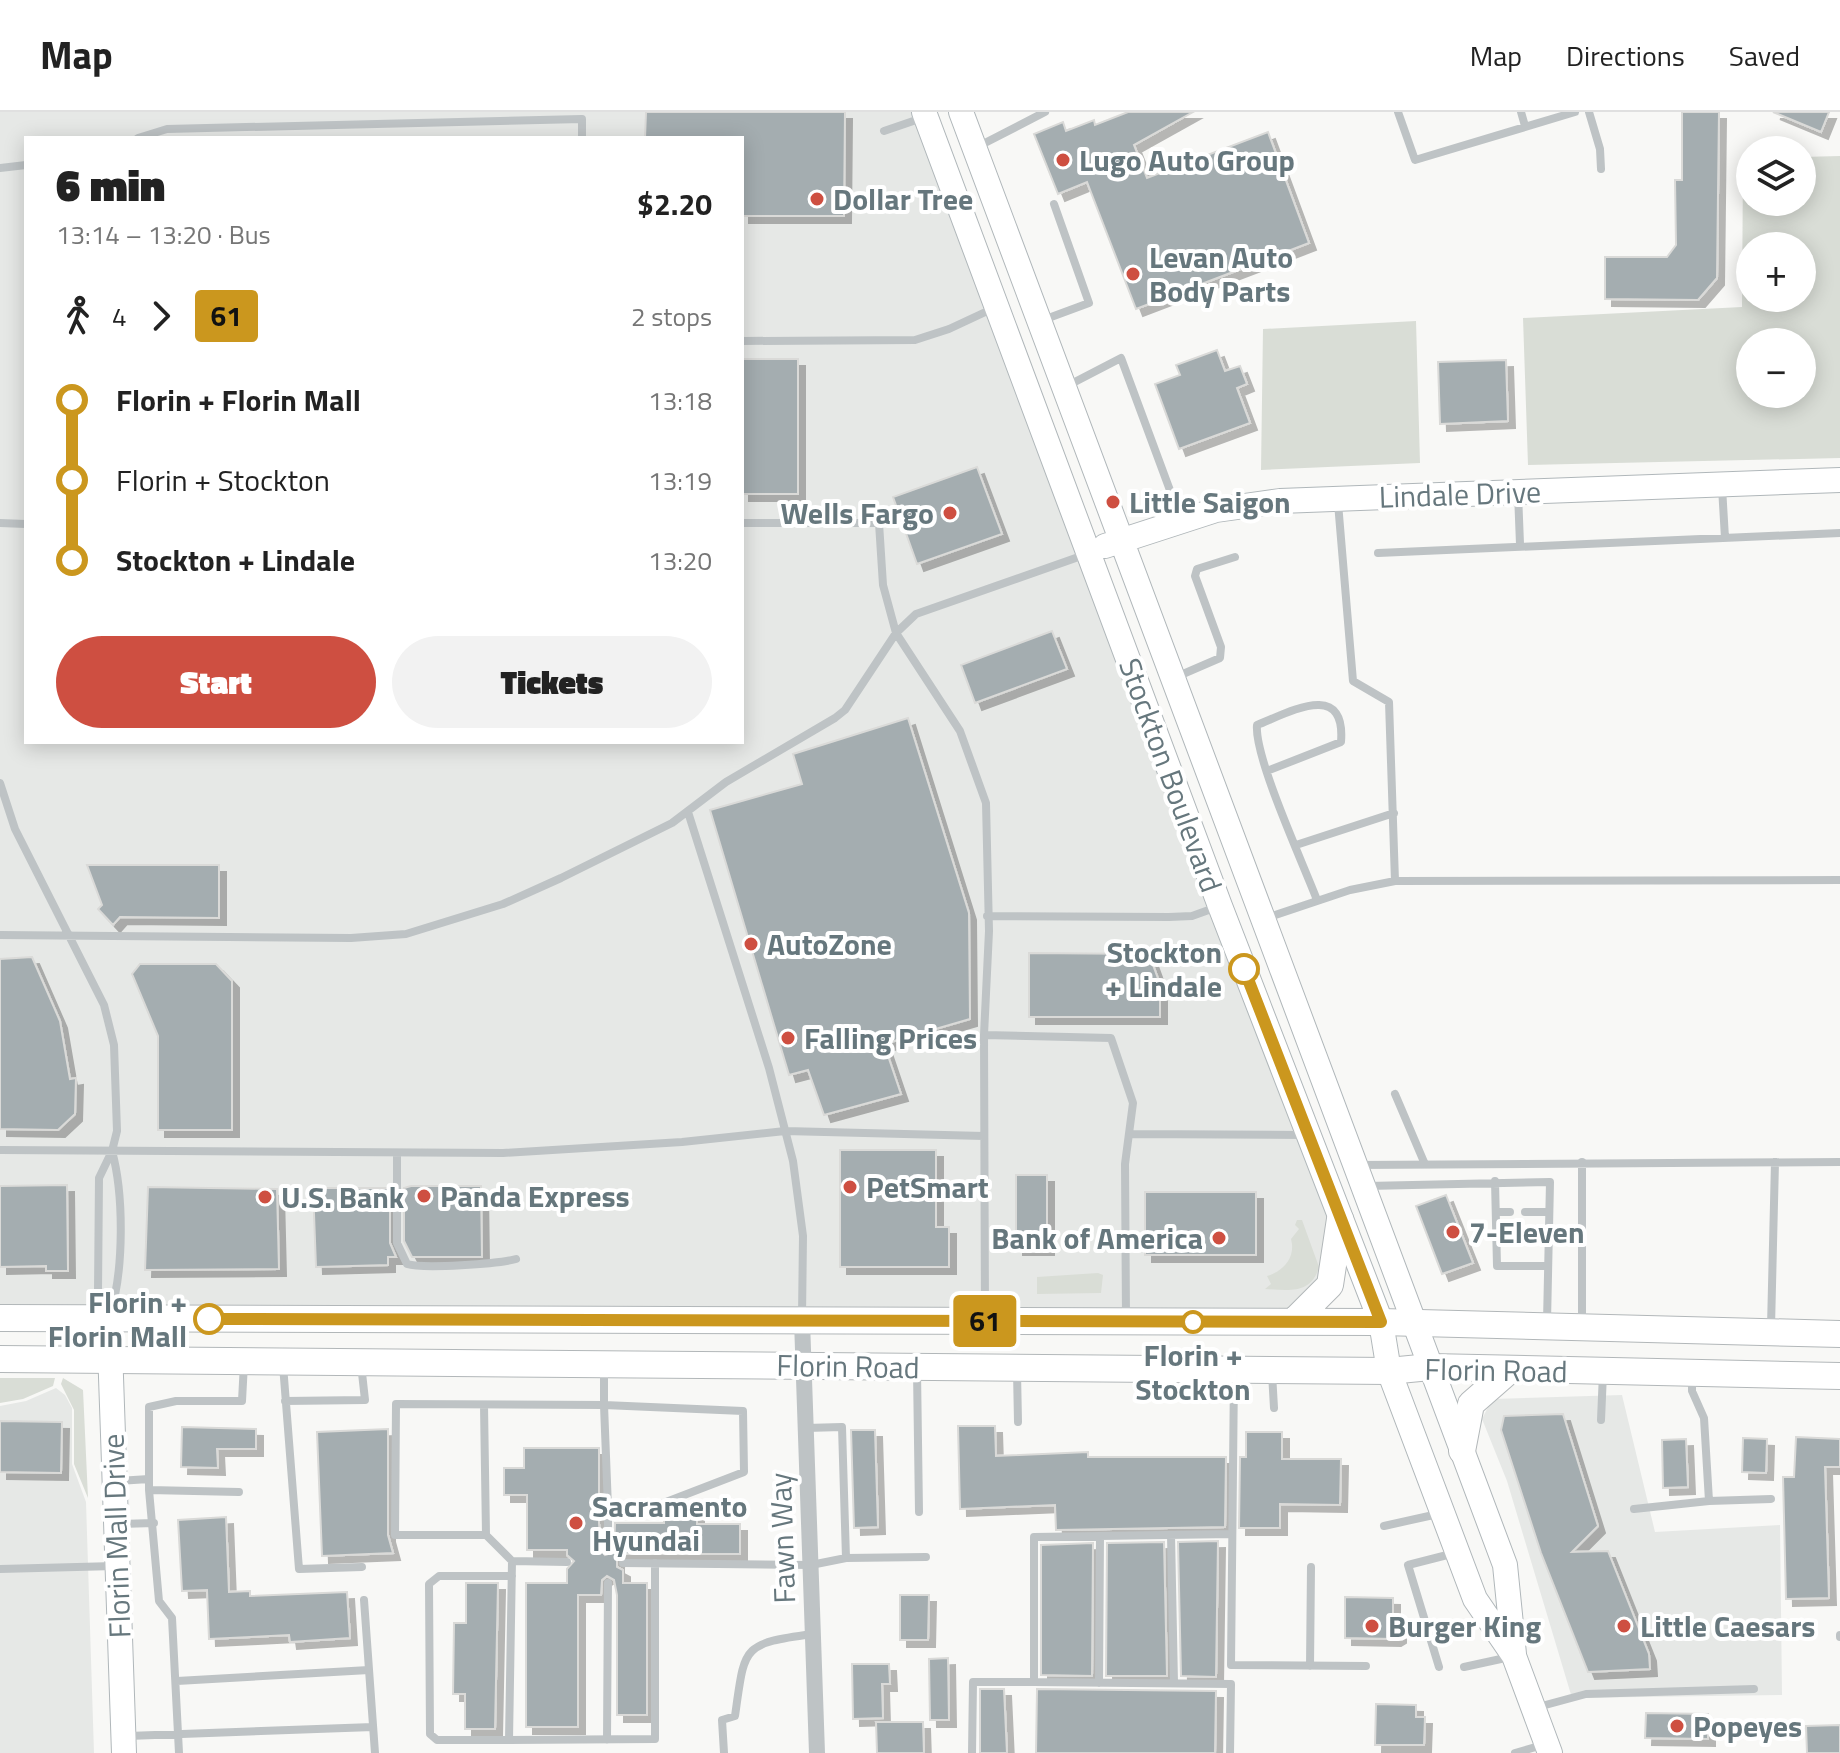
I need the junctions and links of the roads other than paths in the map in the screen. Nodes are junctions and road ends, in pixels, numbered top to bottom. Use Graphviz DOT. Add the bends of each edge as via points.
graph roads {
  1 [pos="961,112"];
  2 [pos="1045,112"];
  3 [pos="1398,112"];
  4 [pos="1521,112"];
  5 [pos="1575,112"];
  6 [pos="1589,112"];
  7 [pos="925,115"];
  8 [pos="1525,126"];
  9 [pos="884,131"];
  10 [pos="144,136"];
  11 [pos="582,136"];
  12 [pos="974,149"];
  13 [pos="24,165"];
  14 [pos="0,168"];
  15 [pos="1601,169"];
  16 [pos="1054,204"];
  17 [pos="999,306"];
  18 [pos="1039,322"];
  19 [pos="744,341"];
  20 [pos="1063,388"];
  21 [pos="1840,480"];
  22 [pos="1722,485"];
  23 [pos="1518,492"];
  24 [pos="1337,498"];
  25 [pos="1181,521"];
  26 [pos="0,523"];
  27 [pos="744,523"];
  28 [pos="24,524"];
  29 [pos="1840,533"];
  30 [pos="1725,538"];
  31 [pos="1120,540"];
  32 [pos="1520,544"];
  33 [pos="1088,553"];
  34 [pos="1378,553"];
  35 [pos="1235,557"];
  36 [pos="896,633"];
  37 [pos="1172,678"];
  38 [pos="1267,771"];
  39 [pos="0,783"];
  40 [pos="688,812"];
  41 [pos="1394,813"];
  42 [pos="1296,845"];
  43 [pos="1840,880"];
  44 [pos="1395,881"];
  45 [pos="1317,900"];
  46 [pos="1220,906"];
  47 [pos="987,916"];
  48 [pos="1262,920"];
  49 [pos="0,935"];
  50 [pos="67,937"];
  51 [pos="984,1035"];
  52 [pos="1395,1094"];
  53 [pos="785,1131"];
  54 [pos="1129,1134"];
  55 [pos="1307,1135"];
  56 [pos="984,1136"];
  57 [pos="0,1150"];
  58 [pos="112,1151"];
  59 [pos="397,1153"];
  60 [pos="1424,1162"];
  61 [pos="1582,1162"];
  62 [pos="1775,1162"];
  63 [pos="1840,1162"];
  64 [pos="1358,1175"];
  65 [pos="1495,1181"];
  66 [pos="1496,1212"];
  67 [pos="1510,1212"];
  68 [pos="1525,1212"];
  69 [pos="1549,1212"];
  70 [pos="1340,1219"];
  71 [pos="1496,1234"];
  72 [pos="1511,1235"];
  73 [pos="1526,1235"];
  74 [pos="1548,1236"];
  75 [pos="516,1259"];
  76 [pos="1548,1266"];
  77 [pos="0,1318"];
  78 [pos="109,1319"];
  79 [pos="802,1321"];
  80 [pos="985,1321"];
  81 [pos="1126,1322"];
  82 [pos="1293,1322"];
  83 [pos="1381,1322"];
  84 [pos="1414,1323"];
  85 [pos="1547,1326"];
  86 [pos="1582,1327"];
  87 [pos="1771,1332"];
  88 [pos="1840,1334"];
  89 [pos="0,1359"];
  90 [pos="109,1360"];
  91 [pos="244,1360"];
  92 [pos="283,1360"];
  93 [pos="361,1361"];
  94 [pos="604,1362"];
  95 [pos="804,1365"];
  96 [pos="917,1366"];
  97 [pos="1017,1367"];
  98 [pos="1430,1367"];
  99 [pos="1234,1369"];
  100 [pos="1511,1369"];
  101 [pos="1272,1370"];
  102 [pos="1389,1371"];
  103 [pos="1603,1371"];
  104 [pos="1691,1373"];
  105 [pos="1840,1376"];
  106 [pos="285,1401"];
  107 [pos="484,1405"];
  108 [pos="604,1405"];
  109 [pos="1274,1408"];
  110 [pos="1601,1420"];
  111 [pos="1018,1422"];
  112 [pos="806,1428"];
  113 [pos="1462,1451"];
  114 [pos="149,1479"];
  115 [pos="113,1481"];
  116 [pos="149,1490"];
  117 [pos="239,1492"];
  118 [pos="1771,1499"];
  119 [pos="1709,1501"];
  120 [pos="608,1508"];
  121 [pos="1634,1509"];
  122 [pos="919,1512"];
  123 [pos="1443,1512"];
  124 [pos="154,1523"];
  125 [pos="115,1524"];
  126 [pos="1384,1526"];
  127 [pos="1232,1534"];
  128 [pos="486,1535"];
  129 [pos="1171,1535"];
  130 [pos="1100,1536"];
  131 [pos="608,1549"];
  132 [pos="1458,1552"];
  133 [pos="926,1557"];
  134 [pos="846,1558"];
  135 [pos="512,1561"];
  136 [pos="567,1562"];
  137 [pos="623,1563"];
  138 [pos="655,1563"];
  139 [pos="811,1565"];
  140 [pos="117,1566"];
  141 [pos="362,1567"];
  142 [pos="1311,1567"];
  143 [pos="0,1569"];
  144 [pos="512,1576"];
  145 [pos="608,1583"];
  146 [pos="364,1600"];
  147 [pos="813,1634"];
  148 [pos="1514,1656"];
  149 [pos="1310,1666"];
  150 [pos="1366,1666"];
  151 [pos="1439,1667"];
  152 [pos="1464,1667"];
  153 [pos="369,1670"];
  154 [pos="177,1681"];
  155 [pos="1034,1682"];
  156 [pos="1099,1683"];
  157 [pos="1174,1683"];
  158 [pos="1754,1689"];
  159 [pos="1533,1708"];
  160 [pos="373,1727"];
  161 [pos="177,1734"];
  162 [pos="509,1740"];
  163 [pos="607,1740"];
  164 [pos="124,1745"];
  165 [pos="1548,1748"];
  166 [pos="179,1753"];
  167 [pos="375,1753"];
  168 [pos="724,1753"];
  169 [pos="817,1753"];
  170 [pos="972,1753"];
  171 [pos="1230,1753"];
  172 [pos="1515,1753"];
  1 -- 12 [label="main road, Stockton Boulevard"];
  2 -- 12 [label="lane"];
  3 -- 8 [label="lane" via="1415,160"];
  4 -- 8 [label="lane"];
  5 -- 8 [label="lane"];
  6 -- 15 [label="lane"];
  7 -- 9 [label="lane"];
  7 -- 17 [label="main road, Stockton Boulevard"];
  10 -- 11 [label="lane" via="167,129 582,119"];
  12 -- 18 [label="main road, Stockton Boulevard"];
  13 -- 14 [label="lane"];
  16 -- 18 [label="lane" via="1089,303"];
  17 -- 19 [label="lane" via="915,340"];
  17 -- 33 [label="main road, Stockton Boulevard"];
  18 -- 20 [label="main road, Stockton Boulevard"];
  20 -- 25 [label="lane" via="1121,358"];
  20 -- 31 [label="main road, Stockton Boulevard"];
  21 -- 22 [label="main road, Lindale Drive"];
  22 -- 23 [label="main road, Lindale Drive"];
  22 -- 30 [label="lane"];
  23 -- 24 [label="main road, Lindale Drive"];
  23 -- 32 [label="lane"];
  24 -- 25 [label="main road, Lindale Drive" via="1216,510"];
  24 -- 41 [label="lane" via="1353,681 1389,702"];
  25 -- 31 [label="main road, Lindale Drive"];
  26 -- 28 [label="lane"];
  27 -- 36 [label="lane" via="879,523 883,585"];
  29 -- 30 [label="lane"];
  30 -- 32 [label="lane"];
  31 -- 33 [label="main road, Lindale Drive"];
  31 -- 37 [label="main road, Stockton Boulevard"];
  32 -- 34 [label="lane"];
  33 -- 36 [label="lane" via="916,614"];
  33 -- 46 [label="main road, Stockton Boulevard"];
  35 -- 37 [label="lane" via="1197,569 1195,576 1221,647 1220,658"];
  36 -- 40 [label="lane" via="845,710 726,782"];
  36 -- 47 [label="lane" via="960,731 986,803"];
  37 -- 48 [label="main road, Stockton Boulevard"];
  38 -- 38 [label="lane" via="1341,742 1335,712 1313,703 1257,725 1255,738"];
  38 -- 42 [label="lane"];
  39 -- 50 [label="lane" via="15,829"];
  40 -- 50 [label="lane" via="503,904 406,934"];
  40 -- 53 [label="lane"];
  41 -- 42 [label="lane"];
  41 -- 44 [label="lane"];
  42 -- 45 [label="lane"];
  43 -- 44 [label="lane"];
  44 -- 45 [label="lane"];
  45 -- 48 [label="lane"];
  46 -- 47 [label="lane" via="1169,917"];
  46 -- 55 [label="main road, Stockton Boulevard"];
  47 -- 51 [label="lane"];
  48 -- 64 [label="main road, Stockton Boulevard"];
  49 -- 50 [label="lane"];
  50 -- 58 [label="lane" via="104,1005 114,1045 117,1131"];
  51 -- 54 [label="lane" via="1111,1038 1133,1103"];
  51 -- 56 [label="lane"];
  52 -- 60 [label="lane"];
  53 -- 56 [label="lane"];
  53 -- 59 [label="lane" via="503,1153"];
  53 -- 79 [label="lane" via="803,1236"];
  54 -- 55 [label="lane"];
  54 -- 81 [label="lane"];
  55 -- 70 [label="main road, Stockton Boulevard"];
  56 -- 80 [label="lane"];
  57 -- 58 [label="lane"];
  58 -- 59 [label="lane"];
  58 -- 78 [label="lane" via="120,1177 118,1292"];
  58 -- 78 [label="lane" via="99,1178 98,1292"];
  59 -- 75 [label="lane" via="397,1243 407,1264 417,1268"];
  60 -- 61 [label="lane"];
  60 -- 64 [label="lane"];
  61 -- 62 [label="lane"];
  61 -- 86 [label="lane"];
  62 -- 63 [label="lane"];
  62 -- 87 [label="lane"];
  64 -- 65 [label="lane"];
  64 -- 84 [label="main road, Stockton Boulevard"];
  65 -- 66 [label="lane"];
  65 -- 69 [label="lane" via="1550,1182"];
  66 -- 67 [label="lane"];
  66 -- 71 [label="lane"];
  68 -- 69 [label="lane"];
  69 -- 74 [label="lane"];
  70 -- 82 [label="main road" via="1330,1285"];
  70 -- 83 [label="main road, Stockton Boulevard"];
  71 -- 72 [label="lane"];
  71 -- 76 [label="lane" via="1497,1266"];
  73 -- 74 [label="lane"];
  74 -- 76 [label="lane"];
  76 -- 85 [label="lane"];
  77 -- 78 [label="main road, Florin Road"];
  78 -- 79 [label="main road, Florin Road"];
  78 -- 90 [label="main road, Florin Mall Drive"];
  79 -- 80 [label="main road, Florin Road"];
  79 -- 95 [label="street, Fawn Way"];
  80 -- 81 [label="main road, Florin Road"];
  81 -- 82 [label="main road, Florin Road"];
  82 -- 83 [label="main road, Florin Road"];
  83 -- 84 [label="main road, Florin Road"];
  83 -- 102 [label="main road, Stockton Boulevard"];
  84 -- 85 [label="main road, Florin Road"];
  84 -- 98 [label="main road, Stockton Boulevard"];
  85 -- 86 [label="main road, Florin Road"];
  86 -- 87 [label="main road, Florin Road"];
  87 -- 88 [label="main road, Florin Road"];
  89 -- 90 [label="main road, Florin Road"];
  90 -- 91 [label="main road, Florin Road"];
  90 -- 115 [label="main road, Florin Mall Drive"];
  91 -- 92 [label="main road, Florin Road"];
  91 -- 114 [label="lane" via="242,1401 176,1401 149,1407"];
  92 -- 93 [label="main road, Florin Road"];
  92 -- 106 [label="lane"];
  93 -- 94 [label="main road, Florin Road"];
  93 -- 106 [label="lane" via="365,1400"];
  94 -- 95 [label="main road, Florin Road"];
  94 -- 108 [label="lane"];
  95 -- 96 [label="main road, Florin Road"];
  95 -- 112 [label="street, Fawn Way"];
  96 -- 97 [label="main road, Florin Road"];
  96 -- 122 [label="lane"];
  97 -- 99 [label="main road, Florin Road"];
  97 -- 111 [label="lane"];
  98 -- 100 [label="main road, Florin Road"];
  98 -- 102 [label="main road, Florin Road"];
  98 -- 113 [label="main road, Stockton Boulevard"];
  99 -- 101 [label="main road, Florin Road"];
  99 -- 127 [label="lane"];
  100 -- 103 [label="main road, Florin Road"];
  100 -- 113 [label="main road" via="1471,1404"];
  101 -- 102 [label="main road, Florin Road"];
  101 -- 109 [label="lane"];
  102 -- 123 [label="main road, Stockton Boulevard"];
  103 -- 104 [label="main road, Florin Road"];
  103 -- 110 [label="lane"];
  104 -- 105 [label="main road, Florin Road"];
  104 -- 119 [label="lane" via="1692,1391 1704,1418"];
  106 -- 141 [label="lane" via="299,1569"];
  107 -- 108 [label="lane"];
  107 -- 128 [label="lane"];
  107 -- 128 [label="lane" via="396,1404 395,1535"];
  108 -- 120 [label="lane"];
  108 -- 120 [label="lane" via="743,1411 744,1472 653,1507"];
  112 -- 134 [label="lane" via="842,1427"];
  112 -- 139 [label="street, Fawn Way"];
  113 -- 148 [label="main road, Stockton Boulevard" via="1505,1565"];
  114 -- 115 [label="lane"];
  114 -- 116 [label="lane"];
  115 -- 125 [label="main road, Florin Mall Drive"];
  116 -- 117 [label="lane"];
  116 -- 124 [label="lane"];
  118 -- 119 [label="lane"];
  119 -- 121 [label="lane"];
  120 -- 131 [label="lane"];
  123 -- 126 [label="lane"];
  123 -- 132 [label="main road, Stockton Boulevard"];
  124 -- 125 [label="lane"];
  124 -- 154 [label="lane" via="159,1601 172,1618"];
  125 -- 140 [label="main road, Florin Mall Drive"];
  127 -- 129 [label="lane"];
  127 -- 149 [label="lane" via="1231,1665"];
  128 -- 135 [label="lane"];
  129 -- 130 [label="lane"];
  129 -- 157 [label="lane"];
  130 -- 155 [label="lane" via="1034,1537"];
  130 -- 156 [label="lane"];
  132 -- 148 [label="main road, Stockton Boulevard" via="1475,1599"];
  132 -- 151 [label="lane" via="1408,1565"];
  133 -- 134 [label="lane"];
  134 -- 139 [label="lane"];
  135 -- 136 [label="lane"];
  135 -- 144 [label="lane"];
  137 -- 138 [label="lane"];
  138 -- 139 [label="lane"];
  138 -- 163 [label="lane" via="655,1739"];
  139 -- 147 [label="street, Fawn Way"];
  140 -- 143 [label="lane"];
  140 -- 164 [label="main road, Florin Mall Drive"];
  142 -- 149 [label="lane"];
  144 -- 162 [label="lane"];
  144 -- 162 [label="lane" via="439,1576 429,1584 430,1734 437,1740"];
  145 -- 163 [label="lane"];
  146 -- 153 [label="lane"];
  147 -- 168 [label="lane" via="765,1640 752,1651 742,1667 735,1716 722,1720"];
  147 -- 169 [label="street, Fawn Way"];
  148 -- 152 [label="lane"];
  148 -- 159 [label="main road, Stockton Boulevard"];
  149 -- 150 [label="lane"];
  153 -- 154 [label="lane"];
  153 -- 160 [label="lane"];
  154 -- 161 [label="lane"];
  155 -- 156 [label="lane"];
  155 -- 170 [label="lane" via="973,1682"];
  156 -- 157 [label="lane"];
  157 -- 171 [label="lane" via="1231,1684"];
  158 -- 159 [label="lane" via="1586,1694"];
  159 -- 165 [label="main road, Stockton Boulevard"];
  160 -- 161 [label="lane"];
  160 -- 167 [label="lane"];
  161 -- 164 [label="lane"];
  161 -- 166 [label="lane"];
  162 -- 163 [label="lane"];
  165 -- 172 [label="lane"];
}
